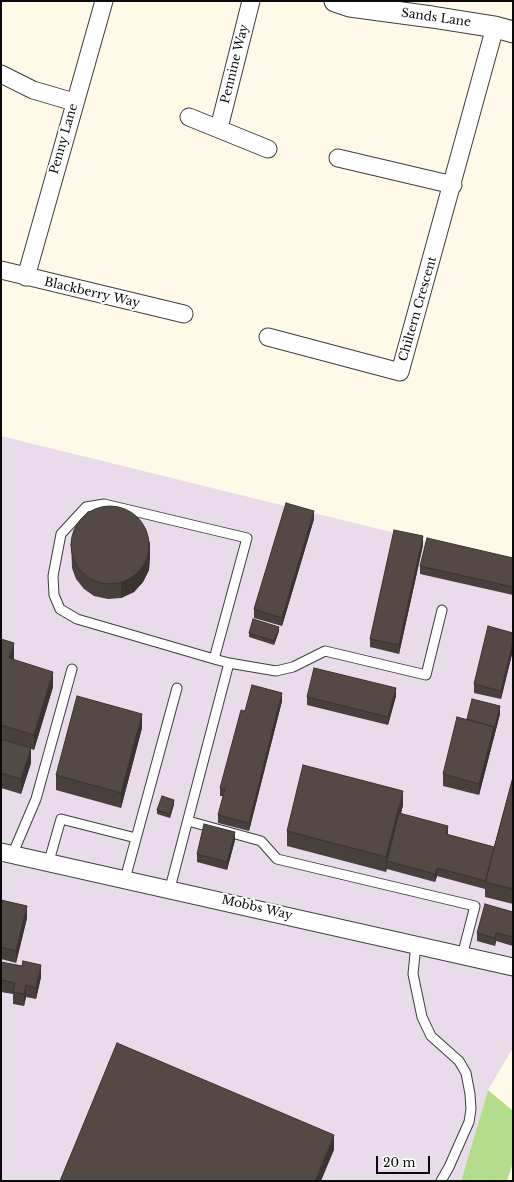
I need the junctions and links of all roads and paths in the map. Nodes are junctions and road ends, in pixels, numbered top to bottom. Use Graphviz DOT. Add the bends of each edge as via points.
graph roads {
  1 [pos="104,1"];
  2 [pos="251,1"];
  3 [pos="335,1"];
  4 [pos="504,30"];
  5 [pos="1,74"];
  6 [pos="74,102"];
  7 [pos="189,117"];
  8 [pos="219,128"];
  9 [pos="268,149"];
  10 [pos="338,158"];
  11 [pos="453,185"];
  12 [pos="1,270"];
  13 [pos="26,277"];
  14 [pos="184,314"];
  15 [pos="268,337"];
  16 [pos="442,610"];
  17 [pos="214,659"];
  18 [pos="229,663"];
  19 [pos="72,669"];
  20 [pos="177,688"];
  21 [pos="188,821"];
  22 [pos="136,838"];
  23 [pos="7,852"];
  24 [pos="49,861"];
  25 [pos="125,879"];
  26 [pos="170,888"];
  27 [pos="416,944"];
  28 [pos="462,956"];
  29 [pos="513,967"];
  30 [pos="441,1181"];
  1 -- 6 [label="street, Penny Lane"];
  2 -- 8 [label="street, Pennine Way"];
  3 -- 4 [label="street, Sands Lane" via="350,6"];
  4 -- 11 [label="street, Chiltern Crescent"];
  5 -- 6 [label="street" via="33,90"];
  6 -- 13 [label="street, Penny Lane"];
  7 -- 8 [label="street"];
  8 -- 9 [label="street"];
  10 -- 11 [label="street"];
  11 -- 15 [label="street, Chiltern Crescent" via="400,372"];
  12 -- 13 [label="street, Blackberry Way"];
  13 -- 14 [label="street, Blackberry Way"];
  16 -- 18 [label="lane" via="426,675 325,651 294,667 276,671"];
  17 -- 17 [label="lane" via="77,619 60,609 54,595 53,576 62,534 86,508 104,504 247,538"];
  17 -- 18 [label="lane"];
  18 -- 21 [label="lane"];
  19 -- 23 [label="lane" via="36,799"];
  20 -- 22 [label="lane"];
  21 -- 26 [label="lane"];
  21 -- 28 [label="lane" via="262,841 277,859 474,906"];
  22 -- 24 [label="lane" via="61,819"];
  22 -- 25 [label="lane"];
  23 -- 24 [label="street, Mobbs Way"];
  24 -- 25 [label="street, Mobbs Way"];
  25 -- 26 [label="street, Mobbs Way"];
  26 -- 27 [label="street, Mobbs Way"];
  27 -- 28 [label="street, Mobbs Way"];
  27 -- 30 [label="lane" via="413,974 422,1017 431,1036 458,1061 466,1073 470,1094 469,1122"];
  28 -- 29 [label="street, Mobbs Way"];
}
